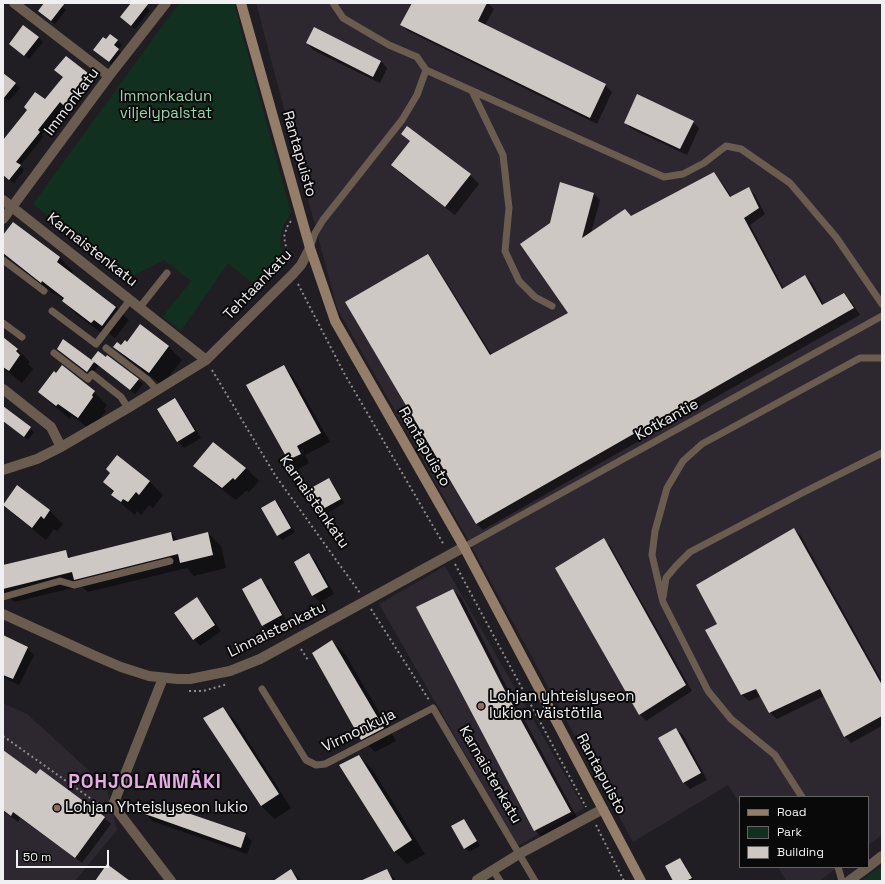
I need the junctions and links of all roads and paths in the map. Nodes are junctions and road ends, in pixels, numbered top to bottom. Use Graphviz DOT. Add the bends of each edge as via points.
graph roads {
  1 [pos="14,3"];
  2 [pos="166,3"];
  3 [pos="241,3"];
  4 [pos="333,3"];
  5 [pos="426,70"];
  6 [pos="109,76"];
  7 [pos="472,91"];
  8 [pos="3,200"];
  9 [pos="12,207"];
  10 [pos="3,219"];
  11 [pos="310,248"];
  12 [pos="3,260"];
  13 [pos="167,273"];
  14 [pos="44,291"];
  15 [pos="130,300"];
  16 [pos="882,304"];
  17 [pos="552,306"];
  18 [pos="140,307"];
  19 [pos="52,311"];
  20 [pos="882,316"];
  21 [pos="3,323"];
  22 [pos="22,337"];
  23 [pos="106,348"];
  24 [pos="54,354"];
  25 [pos="882,358"];
  26 [pos="206,360"];
  27 [pos="3,389"];
  28 [pos="157,390"];
  29 [pos="128,408"];
  30 [pos="61,447"];
  31 [pos="882,453"];
  32 [pos="3,470"];
  33 [pos="464,547"];
  34 [pos="450,555"];
  35 [pos="170,561"];
  36 [pos="3,597"];
  37 [pos="366,601"];
  38 [pos="663,602"];
  39 [pos="3,614"];
  40 [pos="301,648"];
  41 [pos="308,660"];
  42 [pos="163,678"];
  43 [pos="262,689"];
  44 [pos="433,708"];
  45 [pos="3,736"];
  46 [pos="801,796"];
  47 [pos="113,805"];
  48 [pos="603,809"];
  49 [pos="591,816"];
  50 [pos="519,854"];
  51 [pos="882,856"];
  52 [pos="869,866"];
  53 [pos="838,868"];
  54 [pos="867,868"];
  55 [pos="493,870"];
  56 [pos="171,881"];
  57 [pos="476,881"];
  58 [pos="500,881"];
  59 [pos="535,881"];
  60 [pos="624,881"];
  61 [pos="641,881"];
  62 [pos="842,881"];
  63 [pos="849,881"];
  1 -- 6 [label="street"];
  2 -- 6 [label="street, Immonkatu"];
  3 -- 11 [label="street, Rantapuisto"];
  4 -- 5 [label="lane" via="343,18 389,45 417,57"];
  5 -- 7 [label="lane"];
  5 -- 11 [label="lane, Tehtaankatu" via="417,95 402,120 323,220"];
  6 -- 9 [label="street, Immonkatu"];
  7 -- 16 [label="lane" via="664,177 683,174 704,163 726,146 741,149 790,184 836,237"];
  7 -- 17 [label="lane" via="503,155 509,208 505,251 519,281 535,297"];
  8 -- 9 [label="street, Karnaistenkatu"];
  9 -- 10 [label="street, Immonkatu"];
  9 -- 15 [label="street, Karnaistenkatu"];
  11 -- 26 [label="street, Tehtaankatu" via="293,274"];
  11 -- 33 [label="street, Rantapuisto" via="335,321"];
  12 -- 14 [label="lane"];
  13 -- 18 [label="lane"];
  15 -- 18 [label="street, Karnaistenkatu"];
  15 -- 19 [label="lane" via="96,344"];
  18 -- 26 [label="street, Karnaistenkatu"];
  20 -- 33 [label="lane, Kotkantie"];
  21 -- 22 [label="lane"];
  23 -- 28 [label="lane"];
  24 -- 29 [label="lane" via="88,379 92,374 121,397"];
  25 -- 38 [label="lane" via="860,358 702,444 683,461 667,488 655,531 652,555"];
  26 -- 28 [label="street, Tehtaankatu"];
  26 -- 37 [label="path, Karnaistenkatu" via="275,475"];
  27 -- 30 [label="street" via="51,426"];
  28 -- 29 [label="street, Tehtaankatu"];
  29 -- 30 [label="street, Tehtaankatu"];
  30 -- 32 [label="street, Tehtaankatu"];
  31 -- 38 [label="lane" via="690,552 666,578"];
  33 -- 34 [label="street, Linnaistenkatu"];
  33 -- 48 [label="street, Rantapuisto"];
  34 -- 37 [label="street, Linnaistenkatu"];
  34 -- 49 [label="path"];
  35 -- 36 [label="lane" via="74,585 60,581"];
  37 -- 42 [label="street, Linnaistenkatu" via="260,659 230,671 190,679"];
  37 -- 44 [label="path, Karnaistenkatu"];
  38 -- 46 [label="lane" via="708,691 731,719 775,755"];
  39 -- 42 [label="street, Linnaistenkatu" via="93,656 149,676"];
  40 -- 41 [label="path"];
  42 -- 47 [label="street"];
  43 -- 44 [label="lane, Virmonkuja" via="306,760 316,765 325,764"];
  44 -- 50 [label="lane, Karnaistenkatu"];
  45 -- 47 [label="path" via="97,803"];
  47 -- 56 [label="street"];
  48 -- 49 [label="street"];
  48 -- 61 [label="street, Rantapuisto"];
  49 -- 50 [label="street"];
  49 -- 60 [label="path"];
  50 -- 55 [label="street"];
  50 -- 59 [label="lane, Karnaistenkatu"];
  51 -- 52 [label="street"];
  53 -- 62 [label="lane"];
  54 -- 63 [label="street"];
  55 -- 57 [label="street"];
  55 -- 58 [label="lane"];
}
